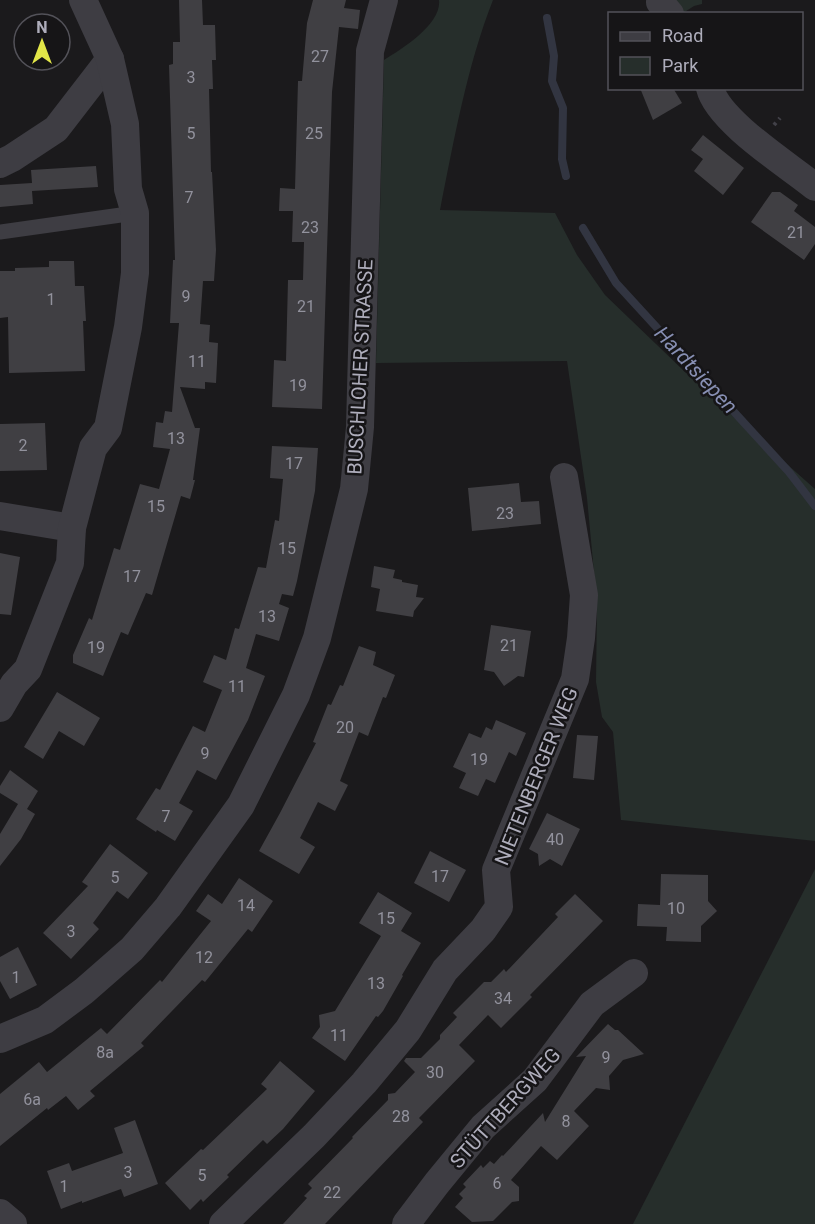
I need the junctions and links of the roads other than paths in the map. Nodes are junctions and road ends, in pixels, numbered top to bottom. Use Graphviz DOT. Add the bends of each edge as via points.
graph roads {
  1 [pos="83,0"];
  2 [pos="384,0"];
  3 [pos="110,59"];
  4 [pos="711,90"];
  5 [pos="0,164"];
  6 [pos="815,187"];
  7 [pos="135,213"];
  8 [pos="0,232"];
  9 [pos="564,477"];
  10 [pos="0,516"];
  11 [pos="72,528"];
  12 [pos="0,708"];
  13 [pos="634,973"];
  14 [pos="0,1039"];
  15 [pos="0,1213"];
  16 [pos="225,1223"];
  17 [pos="13,1224"];
  18 [pos="406,1224"];
  1 -- 3 [label="street"];
  2 -- 14 [label="street, BUSCHLOHER STRASSE" via="370,51 360,427 354,489 317,638 296,695 241,805 168,907 132,949 45,1020"];
  3 -- 5 [label="street" via="57,129"];
  3 -- 7 [label="street" via="125,124 128,189"];
  4 -- 6 [label="street" via="724,112 749,137"];
  7 -- 8 [label="lane"];
  7 -- 11 [label="street" via="135,273 114,401 108,428 93,448"];
  9 -- 16 [label="street, NIETENBERGER WEG" via="584,596 575,679 496,870 499,908 445,970 408,1030 364,1083"];
  10 -- 11 [label="street"];
  11 -- 12 [label="street" via="70,563 54,607 28,669"];
  13 -- 18 [label="street, STÜTTBERGWEG" via="592,1004 535,1080 483,1127"];
  15 -- 17 [label="street"];
}
